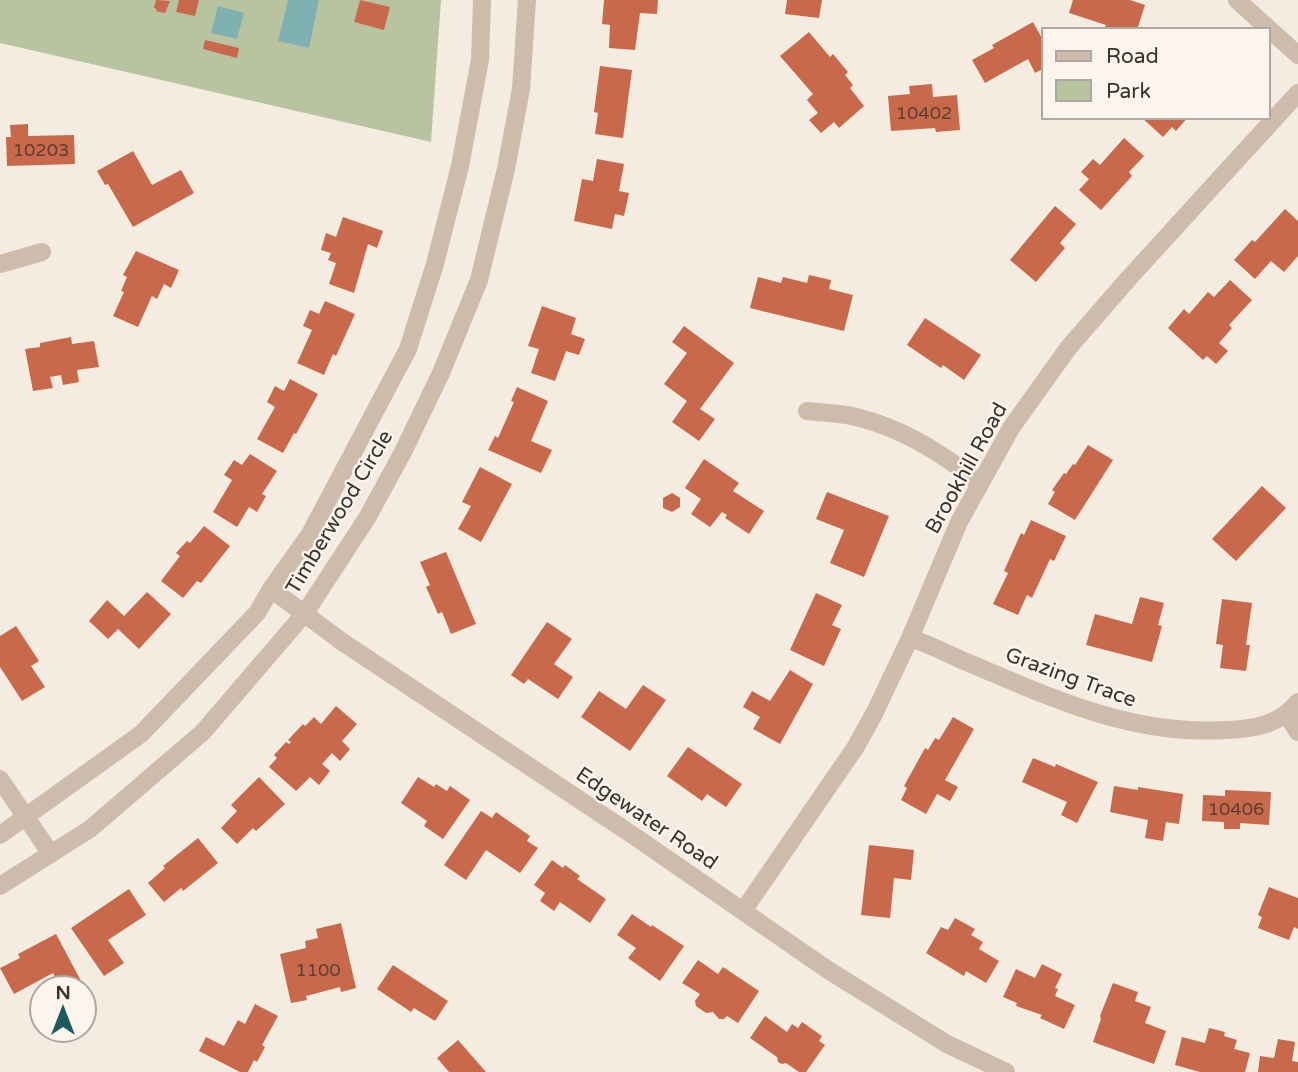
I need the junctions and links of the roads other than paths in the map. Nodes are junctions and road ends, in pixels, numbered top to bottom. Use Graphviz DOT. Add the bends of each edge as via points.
graph roads {
  1 [pos="482,0"];
  2 [pos="527,0"];
  3 [pos="1237,0"];
  4 [pos="1268,28"];
  5 [pos="1270,30"];
  6 [pos="1298,55"];
  7 [pos="1298,93"];
  8 [pos="42,252"];
  9 [pos="0,264"];
  10 [pos="807,411"];
  11 [pos="980,484"];
  12 [pos="271,589"];
  13 [pos="305,613"];
  14 [pos="910,638"];
  15 [pos="1293,709"];
  16 [pos="1298,732"];
  17 [pos="0,779"];
  18 [pos="25,817"];
  19 [pos="0,835"];
  20 [pos="51,854"];
  21 [pos="0,886"];
  22 [pos="744,911"];
  23 [pos="1006,1072"];
  1 -- 12 [label="street, Timberwood Circle" via="480,60 460,166 408,349 310,534"];
  2 -- 13 [label="street, Timberwood Circle" via="521,89 479,280 442,373 403,452 367,518"];
  3 -- 4 [label="street"];
  5 -- 6 [label="street"];
  7 -- 11 [label="street, Brookhill Road" via="1069,347 1011,428"];
  8 -- 9 [label="street"];
  10 -- 11 [label="street" via="855,416 885,427 932,448"];
  11 -- 14 [label="street, Brookhill Road"];
  12 -- 13 [label="street, Edgewater Road"];
  12 -- 18 [label="street, Timberwood Circle" via="257,613 141,734"];
  13 -- 20 [label="street, Timberwood Circle" via="203,732 90,829"];
  13 -- 22 [label="street, Edgewater Road"];
  14 -- 15 [label="street, Grazing Trace" via="1084,710 1138,726 1200,732 1253,729"];
  14 -- 22 [label="street, Brookhill Road" via="855,748"];
  15 -- 16 [label="street"];
  17 -- 18 [label="street"];
  18 -- 19 [label="street, Timberwood Circle"];
  18 -- 20 [label="street"];
  20 -- 21 [label="street, Timberwood Circle"];
  22 -- 23 [label="street, Edgewater Road" via="896,1014"];
}
